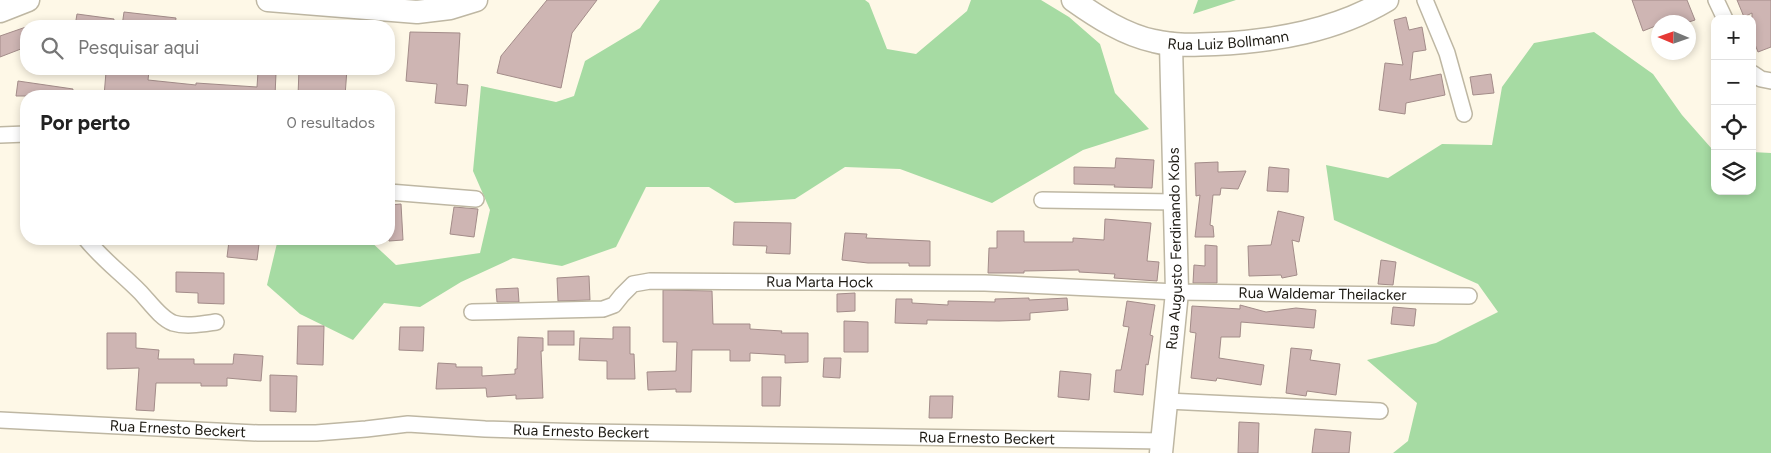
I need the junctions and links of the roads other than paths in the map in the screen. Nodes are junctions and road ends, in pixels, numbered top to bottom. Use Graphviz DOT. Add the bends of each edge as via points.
graph roads {
  1 [pos="26,0"];
  2 [pos="268,0"];
  3 [pos="476,0"];
  4 [pos="1073,0"];
  5 [pos="1387,0"];
  6 [pos="1425,0"];
  7 [pos="1716,0"];
  8 [pos="0,11"];
  9 [pos="1723,15"];
  10 [pos="1171,44"];
  11 [pos="1756,76"];
  12 [pos="1771,81"];
  13 [pos="1464,114"];
  14 [pos="20,134"];
  15 [pos="0,135"];
  16 [pos="395,192"];
  17 [pos="476,199"];
  18 [pos="1042,200"];
  19 [pos="1175,202"];
  20 [pos="92,245"];
  21 [pos="1177,292"];
  22 [pos="1469,296"];
  23 [pos="472,312"];
  24 [pos="216,322"];
  25 [pos="1167,401"];
  26 [pos="1380,411"];
  27 [pos="0,420"];
  28 [pos="1162,447"];
  1 -- 8 [label="main road"];
  2 -- 3 [label="main road" via="417,12 450,8"];
  4 -- 10 [label="main road, Rua Luiz Bollmann" via="1124,31"];
  5 -- 10 [label="main road, Rua Luiz Bollmann" via="1340,22 1296,35 1225,43"];
  6 -- 13 [label="street" via="1447,53"];
  7 -- 9 [label="street"];
  10 -- 19 [label="main road, Rua Augusto Ferdinando Kobs"];
  11 -- 12 [label="street"];
  14 -- 15 [label="street"];
  16 -- 17 [label="street"];
  18 -- 19 [label="street"];
  19 -- 21 [label="main road, Rua Augusto Ferdinando Kobs"];
  20 -- 24 [label="street" via="167,320 188,325"];
  21 -- 22 [label="street, Rua Waldemar Theilacker"];
  21 -- 23 [label="street, Rua Marta Hock" via="985,283 650,281 633,284 614,305 604,310"];
  21 -- 25 [label="main road, Rua Augusto Ferdinando Kobs"];
  25 -- 26 [label="street"];
  25 -- 28 [label="main road, Rua Augusto Ferdinando Kobs"];
  27 -- 28 [label="street, Rua Ernesto Beckert" via="258,433 316,433 408,424 484,429"];
}
